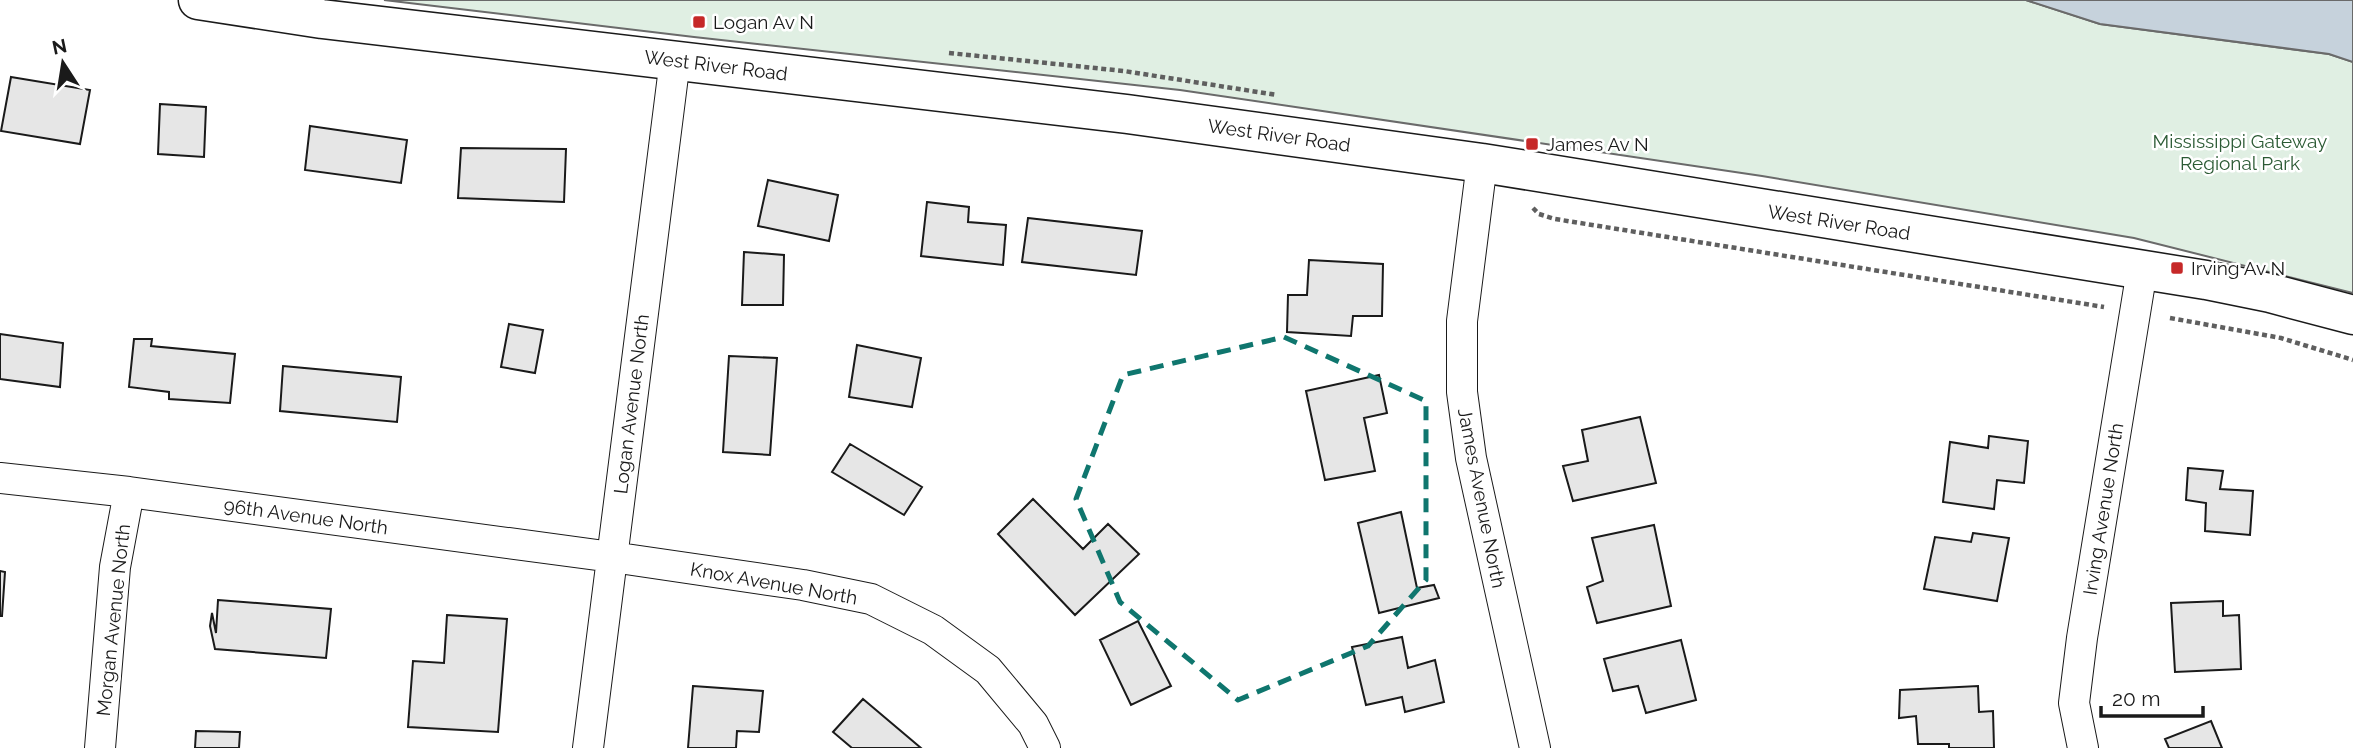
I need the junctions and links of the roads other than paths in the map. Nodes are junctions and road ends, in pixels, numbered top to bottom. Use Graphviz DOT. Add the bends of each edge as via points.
graph roads {
  1 [pos="198,0"];
  2 [pos="675,60"];
  3 [pos="1482,163"];
  4 [pos="2142,270"];
  5 [pos="2353,315"];
  6 [pos="0,478"];
  7 [pos="129,492"];
  8 [pos="612,557"];
  9 [pos="100,748"];
  10 [pos="588,748"];
  11 [pos="1045,748"];
  12 [pos="1535,748"];
  13 [pos="2083,748"];
  1 -- 2 [label="street, West River Road"];
  2 -- 3 [label="street, West River Road" via="1127,114"];
  2 -- 8 [label="street, Logan Avenue North"];
  3 -- 4 [label="street, West River Road"];
  3 -- 12 [label="street, James Avenue North" via="1461,321 1462,392 1471,458"];
  4 -- 5 [label="street, West River Road" via="2270,293"];
  4 -- 13 [label="street, Irving Avenue North" via="2082,638 2074,703"];
  6 -- 7 [label="street, 96th Avenue North"];
  7 -- 8 [label="street, 96th Avenue North"];
  7 -- 9 [label="street, Morgan Avenue North" via="115,567"];
  8 -- 10 [label="street, Logan Avenue North"];
  8 -- 11 [label="street, Knox Avenue North" via="871,599 933,630 988,670 1033,724"];
}
